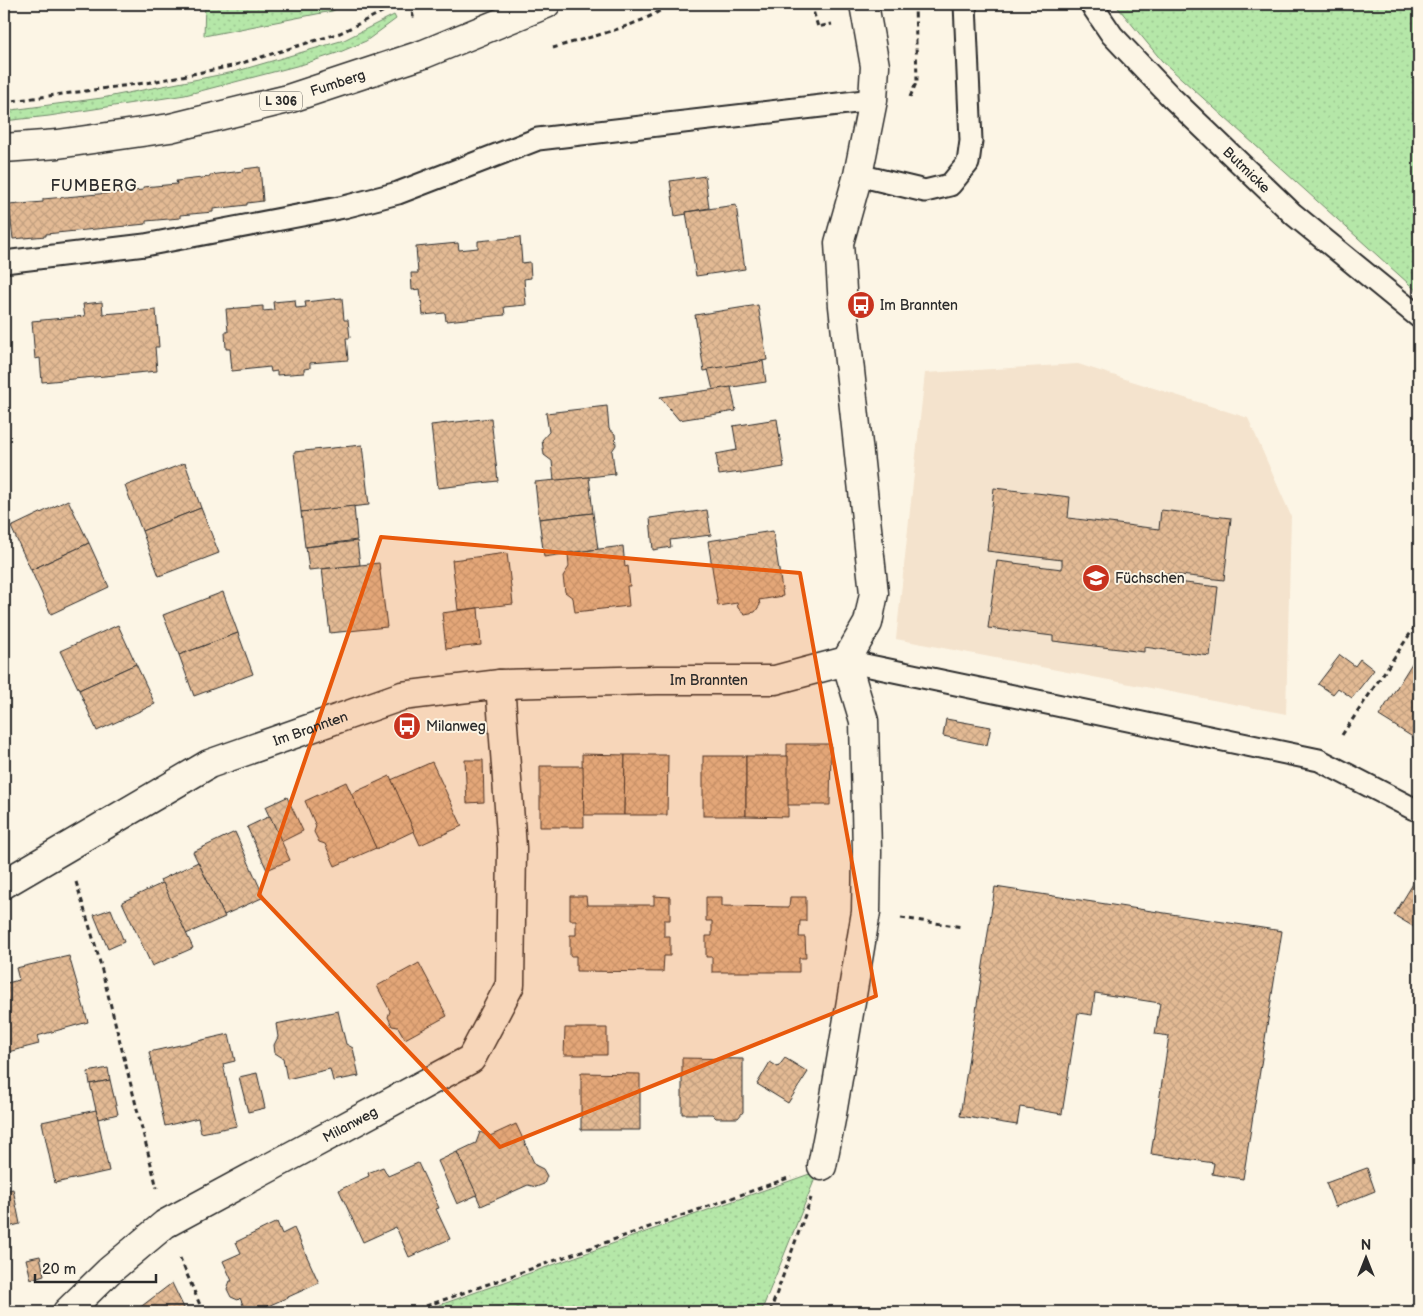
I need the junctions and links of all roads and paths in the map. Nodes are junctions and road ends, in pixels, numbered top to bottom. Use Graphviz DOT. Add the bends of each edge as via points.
graph roads {
  1 [pos="398,4"];
  2 [pos="546,4"];
  3 [pos="669,4"];
  4 [pos="811,4"];
  5 [pos="864,4"];
  6 [pos="964,4"];
  7 [pos="1091,4"];
  8 [pos="834,23"];
  9 [pos="553,48"];
  10 [pos="873,100"];
  11 [pos="4,102"];
  12 [pos="4,148"];
  13 [pos="858,175"];
  14 [pos="4,262"];
  15 [pos="1419,317"];
  16 [pos="1419,627"];
  17 [pos="846,661"];
  18 [pos="500,684"];
  19 [pos="1324,762"];
  20 [pos="1414,809"];
  21 [pos="65,848"];
  22 [pos="4,884"];
  23 [pos="866,912"];
  24 [pos="963,928"];
  25 [pos="822,1166"];
  26 [pos="166,1224"];
  27 [pos="67,1312"];
  28 [pos="203,1312"];
  29 [pos="409,1312"];
  30 [pos="770,1312"];
  1 -- 11 [label="path" via="340,33 232,66 152,82"];
  2 -- 12 [label="street, Fumberg / L 306" via="424,54 288,99 170,128"];
  3 -- 9 [label="path" via="639,22"];
  4 -- 8 [label="path" via="818,28"];
  5 -- 10 [label="street" via="875,66"];
  6 -- 13 [label="lane" via="971,141 968,163 950,185 925,191"];
  7 -- 15 [label="lane, Butmicke" via="1112,35 1171,97 1293,214"];
  10 -- 13 [label="street"];
  10 -- 14 [label="lane" via="538,139 398,193 344,207 145,245"];
  13 -- 17 [label="street" via="839,243 874,593 868,622"];
  16 -- 19 [label="path" via="1414,628"];
  17 -- 18 [label="street, Im Brannten" via="775,680"];
  17 -- 19 [label="lane"];
  17 -- 23 [label="street" via="864,721"];
  18 -- 21 [label="street, Im Brannten" via="402,696 209,764"];
  18 -- 26 [label="street, Milanweg" via="512,848 510,984 471,1059"];
  19 -- 20 [label="lane"];
  21 -- 22 [label="street, Im Brannten"];
  21 -- 26 [label="path" via="97,951"];
  23 -- 24 [label="path"];
  23 -- 25 [label="street"];
  25 -- 29 [label="path"];
  25 -- 30 [label="path"];
  26 -- 27 [label="street, Milanweg" via="109,1271"];
  26 -- 28 [label="path"];
}
